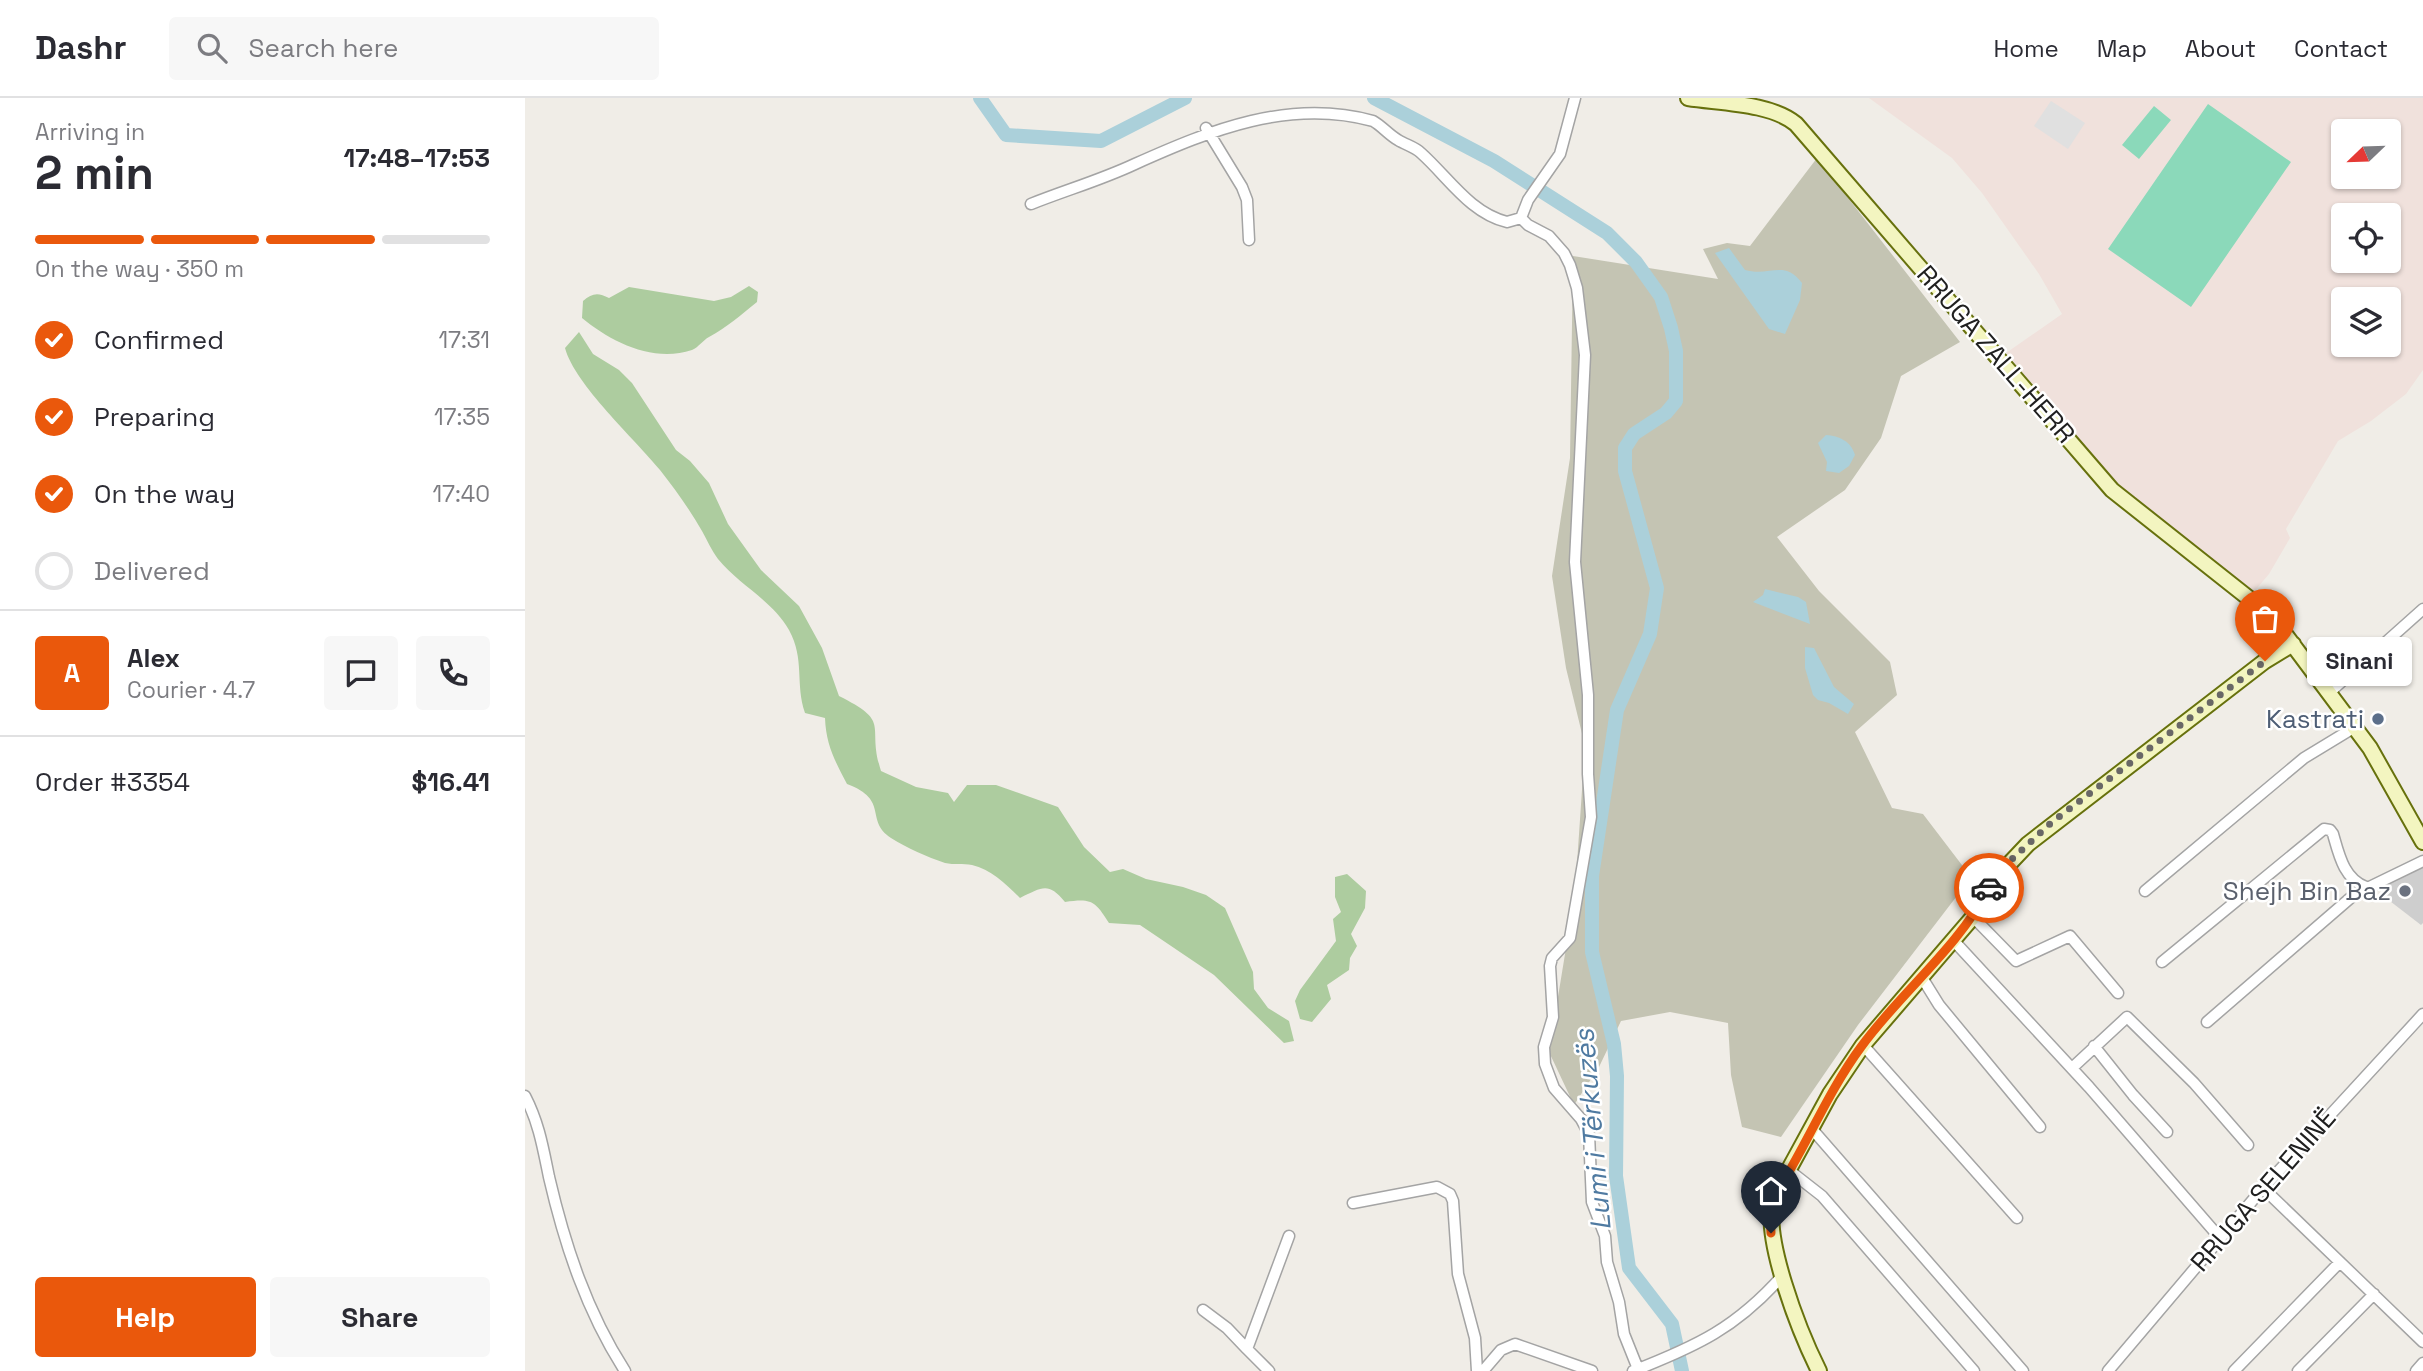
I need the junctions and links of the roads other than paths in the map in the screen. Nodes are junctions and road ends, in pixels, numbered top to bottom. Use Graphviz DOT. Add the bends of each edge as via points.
graph roads {
  1 [pos="1575,98"];
  2 [pos="1688,98"];
  3 [pos="1324,102"];
  4 [pos="1241,112"];
  5 [pos="1206,128"];
  6 [pos="1031,204"];
  7 [pos="1521,218"];
  8 [pos="1249,240"];
  9 [pos="2423,609"];
  10 [pos="2293,644"];
  11 [pos="2330,692"];
  12 [pos="2355,727"];
  13 [pos="2423,842"];
  14 [pos="2423,861"];
  15 [pos="2366,887"];
  16 [pos="2145,891"];
  17 [pos="1973,917"];
  18 [pos="1953,940"];
  19 [pos="2162,962"];
  20 [pos="1921,976"];
  21 [pos="2118,993"];
  22 [pos="2423,1014"];
  23 [pos="2207,1022"];
  24 [pos="1863,1045"];
  25 [pos="2094,1046"];
  26 [pos="2072,1068"];
  27 [pos="525,1096"];
  28 [pos="2040,1127"];
  29 [pos="1812,1129"];
  30 [pos="2167,1132"];
  31 [pos="2248,1145"];
  32 [pos="1790,1171"];
  33 [pos="2263,1188"];
  34 [pos="1353,1203"];
  35 [pos="2017,1218"];
  36 [pos="1289,1236"];
  37 [pos="2220,1238"];
  38 [pos="2340,1262"];
  39 [pos="1783,1275"];
  40 [pos="2374,1294"];
  41 [pos="1203,1310"];
  42 [pos="2423,1342"];
  43 [pos="1247,1349"];
  44 [pos="2423,1363"];
  45 [pos="1635,1370"];
  46 [pos="625,1371"];
  47 [pos="1269,1371"];
  48 [pos="1477,1371"];
  49 [pos="1483,1371"];
  50 [pos="1592,1371"];
  51 [pos="1819,1371"];
  52 [pos="1974,1371"];
  53 [pos="2023,1371"];
  54 [pos="2108,1371"];
  55 [pos="2234,1371"];
  56 [pos="2298,1371"];
  57 [pos="2416,1371"];
  1 -- 7 [label="street" via="1560,154"];
  2 -- 10 [label="main road, RRUGA ZALL-HERR" via="1771,111 1796,124 2112,490 2259,607"];
  3 -- 7 [label="street" via="1373,121 1418,150 1485,213 1507,222"];
  4 -- 5 [label="street"];
  5 -- 6 [label="street" via="1119,172"];
  5 -- 8 [label="street" via="1247,200"];
  7 -- 45 [label="street" via="1549,236 1570,265 1585,355 1576,562 1588,695 1591,817 1572,930 1550,966 1553,1017 1544,1055 1554,1088 1589,1134 1592,1202 1605,1237 1607,1262"];
  9 -- 11 [label="street"];
  10 -- 11 [label="main road, RRUGA ZALL-HERR"];
  10 -- 17 [label="main road" via="2052,822 2000,872"];
  11 -- 12 [label="main road, RRUGA ZALL-HERR"];
  12 -- 13 [label="main road, RRUGA ZALL-HERR"];
  12 -- 16 [label="street" via="2304,758"];
  14 -- 15 [label="street"];
  15 -- 19 [label="street" via="2347,873 2333,834 2323,830"];
  15 -- 23 [label="street"];
  17 -- 18 [label="main road"];
  17 -- 21 [label="street" via="2016,961 2070,936"];
  18 -- 20 [label="main road"];
  18 -- 26 [label="street"];
  20 -- 24 [label="main road"];
  20 -- 28 [label="street" via="1938,1005"];
  22 -- 33 [label="street, RRUGA SELENINË"];
  24 -- 29 [label="main road"];
  24 -- 35 [label="street"];
  25 -- 26 [label="street"];
  25 -- 30 [label="street"];
  25 -- 31 [label="street" via="2120,1021 2131,1019 2214,1103"];
  26 -- 37 [label="street"];
  27 -- 46 [label="street" via="539,1126 583,1293"];
  29 -- 32 [label="main road"];
  29 -- 53 [label="street"];
  32 -- 39 [label="main road" via="1770,1211"];
  32 -- 52 [label="street" via="1822,1196"];
  33 -- 37 [label="street, RRUGA SELENINË"];
  33 -- 38 [label="street"];
  34 -- 48 [label="street" via="1437,1187 1450,1194 1458,1274 1475,1338"];
  36 -- 43 [label="street"];
  37 -- 54 [label="street, RRUGA SELENINË"];
  38 -- 40 [label="street"];
  38 -- 55 [label="street"];
  39 -- 45 [label="street" via="1721,1332"];
  39 -- 51 [label="main road"];
  40 -- 42 [label="street"];
  40 -- 56 [label="street"];
  41 -- 43 [label="street"];
  43 -- 47 [label="street"];
  44 -- 57 [label="street"];
  49 -- 50 [label="street" via="1501,1350 1515,1344"];
}
